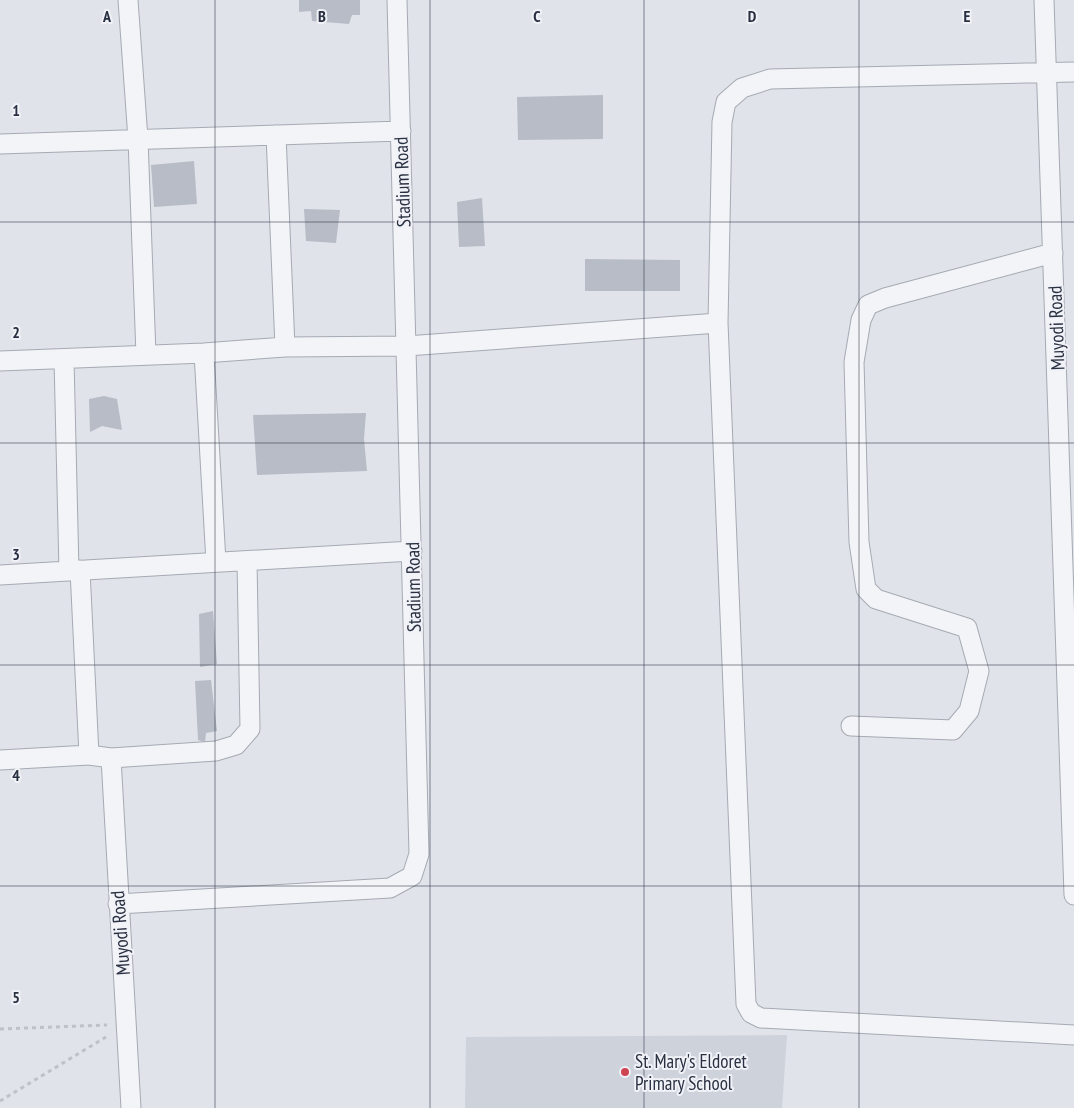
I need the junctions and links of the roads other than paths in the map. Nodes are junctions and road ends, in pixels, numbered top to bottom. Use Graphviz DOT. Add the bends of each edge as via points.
graph roads {
  1 [pos="128,0"];
  2 [pos="398,0"];
  3 [pos="1044,0"];
  4 [pos="1074,72"];
  5 [pos="1046,73"];
  6 [pos="401,130"];
  7 [pos="276,135"];
  8 [pos="138,139"];
  9 [pos="0,144"];
  10 [pos="1053,253"];
  11 [pos="718,323"];
  12 [pos="407,346"];
  13 [pos="285,347"];
  14 [pos="204,353"];
  15 [pos="146,355"];
  16 [pos="64,359"];
  17 [pos="0,361"];
  18 [pos="412,551"];
  19 [pos="247,561"];
  20 [pos="216,562"];
  21 [pos="75,570"];
  22 [pos="0,575"];
  23 [pos="851,726"];
  24 [pos="89,755"];
  25 [pos="111,758"];
  26 [pos="0,760"];
  27 [pos="1072,836"];
  28 [pos="1074,896"];
  29 [pos="118,904"];
  30 [pos="1074,1035"];
  31 [pos="131,1108"];
  1 -- 8 [label="street"];
  2 -- 6 [label="street, Stadium Road"];
  3 -- 5 [label="street, Muyodi Road"];
  4 -- 5 [label="street"];
  5 -- 10 [label="street, Muyodi Road"];
  5 -- 11 [label="street" via="770,79 742,88 726,102 722,122"];
  6 -- 7 [label="street"];
  6 -- 12 [label="street, Stadium Road"];
  7 -- 8 [label="street"];
  7 -- 13 [label="street"];
  8 -- 9 [label="street"];
  8 -- 15 [label="street"];
  10 -- 23 [label="street" via="885,298 868,305 861,320 854,362 858,542 866,589 876,599 967,628 979,671 969,711 953,730"];
  10 -- 27 [label="street, Muyodi Road"];
  11 -- 12 [label="street"];
  11 -- 30 [label="street" via="746,1004 751,1013 761,1018"];
  12 -- 13 [label="street"];
  12 -- 18 [label="street, Stadium Road"];
  13 -- 14 [label="street"];
  14 -- 15 [label="street"];
  14 -- 20 [label="street"];
  15 -- 16 [label="street"];
  16 -- 17 [label="street"];
  16 -- 21 [label="street"];
  18 -- 19 [label="street"];
  18 -- 29 [label="street, Stadium Road" via="419,854 412,876 390,888"];
  19 -- 20 [label="street"];
  19 -- 25 [label="street" via="250,728 236,745 216,752"];
  20 -- 21 [label="street"];
  21 -- 22 [label="street"];
  21 -- 24 [label="street"];
  24 -- 25 [label="street"];
  24 -- 26 [label="street"];
  25 -- 29 [label="street, Muyodi Road"];
  27 -- 28 [label="street, Muyodi Road"];
  29 -- 31 [label="street, Muyodi Road"];
}
